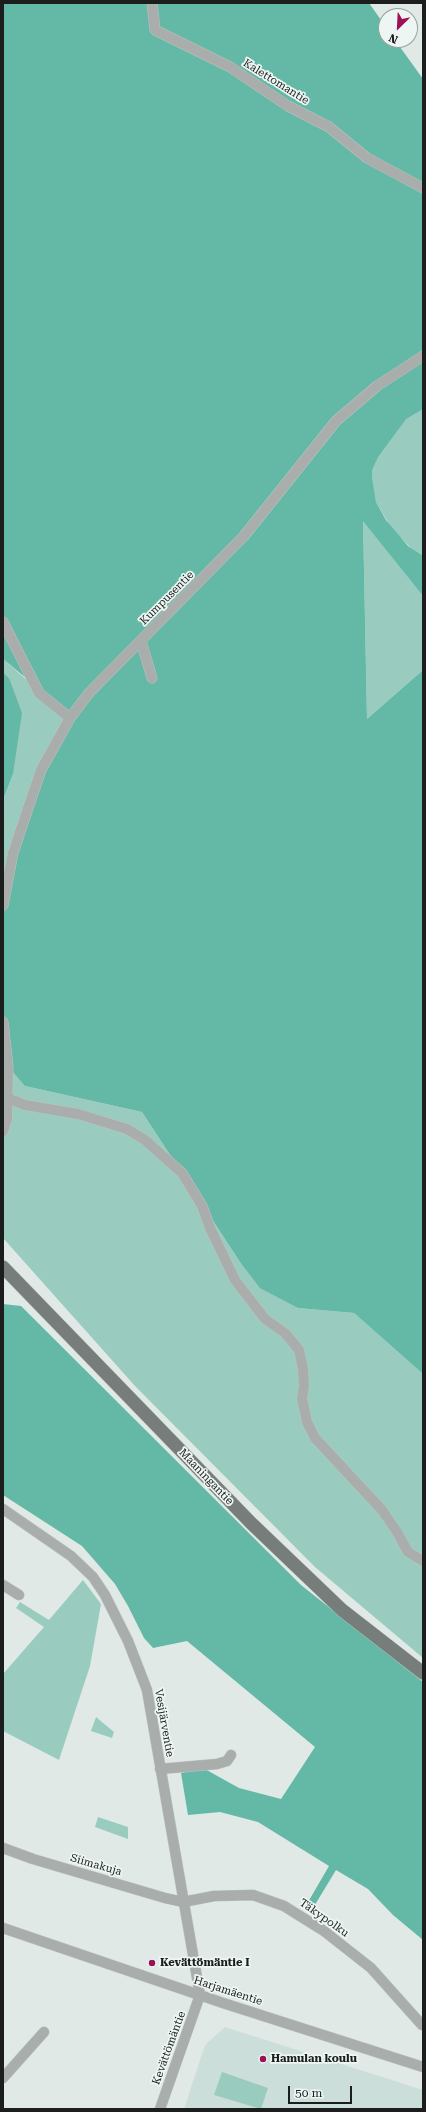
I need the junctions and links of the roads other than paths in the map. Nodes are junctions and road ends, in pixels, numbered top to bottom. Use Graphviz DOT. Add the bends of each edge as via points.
graph roads {
  1 [pos="152,3"];
  2 [pos="423,188"];
  3 [pos="423,356"];
  4 [pos="3,622"];
  5 [pos="141,641"];
  6 [pos="152,678"];
  7 [pos="70,718"];
  8 [pos="3,906"];
  9 [pos="3,1022"];
  10 [pos="7,1098"];
  11 [pos="3,1131"];
  12 [pos="3,1267"];
  13 [pos="3,1509"];
  14 [pos="423,1561"];
  15 [pos="3,1585"];
  16 [pos="18,1596"];
  17 [pos="423,1673"];
  18 [pos="231,1755"];
  19 [pos="160,1769"];
  20 [pos="3,1848"];
  21 [pos="183,1902"];
  22 [pos="3,1928"];
  23 [pos="200,1995"];
  24 [pos="422,2025"];
  25 [pos="44,2032"];
  26 [pos="423,2067"];
  27 [pos="3,2078"];
  28 [pos="160,2109"];
  1 -- 2 [label="street, Kalettomantie" via="155,30 230,67 288,106 329,127 367,158"];
  3 -- 5 [label="street, Kumpusentie" via="377,386 336,421 244,536"];
  4 -- 7 [label="street" via="39,693"];
  5 -- 6 [label="street"];
  5 -- 7 [label="street, Kumpusentie" via="89,693"];
  7 -- 8 [label="street, Kumpusentie" via="41,770 13,853"];
  9 -- 10 [label="street" via="8,1066"];
  10 -- 11 [label="street" via="7,1119"];
  10 -- 14 [label="street" via="78,1114 126,1129 145,1140 182,1173 202,1206 235,1280 265,1319 285,1333 299,1350 304,1375 302,1398 307,1422 315,1438 382,1510 408,1552"];
  12 -- 17 [label="main road, Maaningantie" via="250,1523 342,1610"];
  13 -- 19 [label="street, Vesijärventie" via="71,1556 93,1577 105,1595 128,1641 147,1690"];
  15 -- 16 [label="street"];
  18 -- 19 [label="street" via="227,1761 217,1764"];
  19 -- 21 [label="street, Vesijärventie"];
  20 -- 21 [label="street, Siimakuja"];
  21 -- 23 [label="street, Vesijärventie"];
  21 -- 24 [label="street, Täkypolku" via="214,1896 254,1895 284,1906 324,1931 371,1968"];
  22 -- 23 [label="street, Harjamäentie"];
  23 -- 26 [label="street, Harjamäentie"];
  23 -- 28 [label="street, Kevättömäntie"];
  25 -- 27 [label="street"];
}
